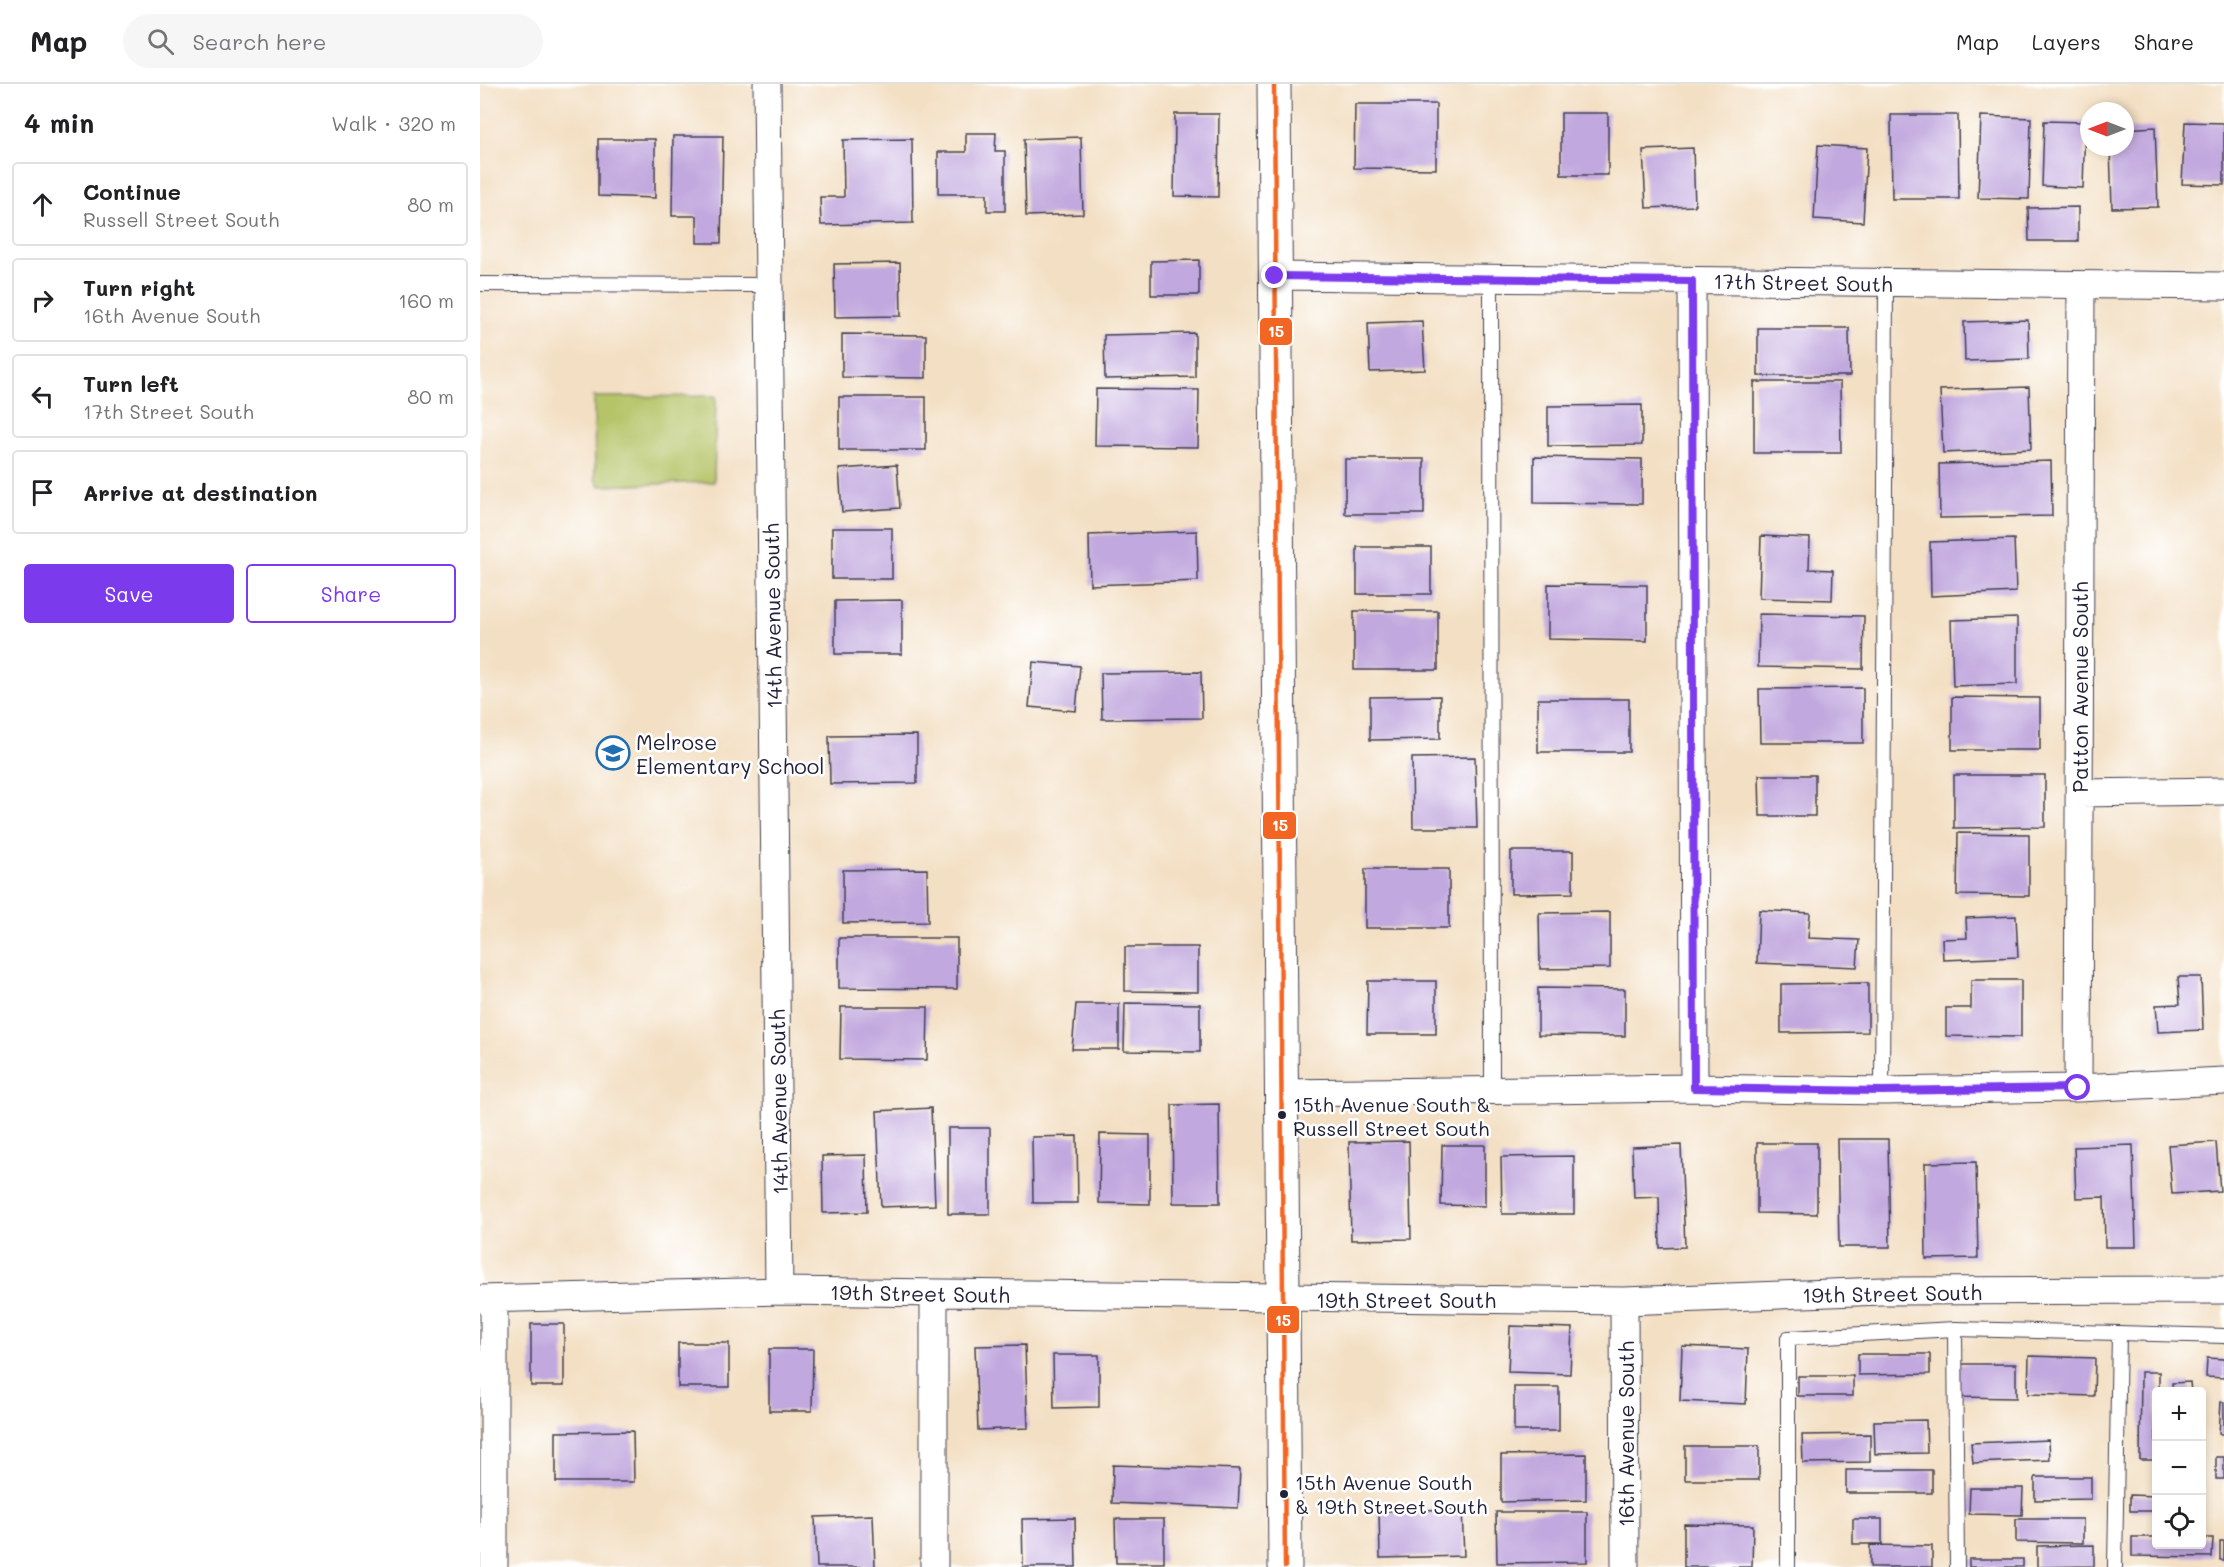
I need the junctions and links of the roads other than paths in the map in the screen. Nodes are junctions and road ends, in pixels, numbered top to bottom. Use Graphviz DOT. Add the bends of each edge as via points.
graph roads {
  1 [pos="767,84"];
  2 [pos="1274,84"];
  3 [pos="1275,276"];
  4 [pos="1491,279"];
  5 [pos="1692,281"];
  6 [pos="1886,283"];
  7 [pos="480,284"];
  8 [pos="769,285"];
  9 [pos="2081,285"];
  10 [pos="2224,286"];
  11 [pos="2224,791"];
  12 [pos="2079,794"];
  13 [pos="2224,1081"];
  14 [pos="1694,1088"];
  15 [pos="2078,1088"];
  16 [pos="1492,1091"];
  17 [pos="1882,1091"];
  18 [pos="1281,1093"];
  19 [pos="2224,1290"];
  20 [pos="779,1291"];
  21 [pos="934,1294"];
  22 [pos="1282,1298"];
  23 [pos="487,1299"];
  24 [pos="1624,1301"];
  25 [pos="1955,1329"];
  26 [pos="2119,1333"];
  27 [pos="2224,1336"];
  28 [pos="494,1567"];
  29 [pos="933,1567"];
  30 [pos="1285,1567"];
  31 [pos="1625,1567"];
  32 [pos="1788,1567"];
  33 [pos="1957,1567"];
  34 [pos="2115,1567"];
  1 -- 8 [label="street, 14th Avenue South"];
  2 -- 3 [label="street"];
  3 -- 4 [label="street, 17th Street South"];
  3 -- 18 [label="street"];
  4 -- 5 [label="street, 17th Street South"];
  4 -- 16 [label="lane"];
  5 -- 6 [label="street, 17th Street South"];
  5 -- 14 [label="street"];
  6 -- 9 [label="street, 17th Street South"];
  6 -- 17 [label="lane"];
  7 -- 8 [label="lane"];
  8 -- 20 [label="street, 14th Avenue South"];
  9 -- 10 [label="street, 17th Street South"];
  9 -- 12 [label="street, Patton Avenue South"];
  11 -- 12 [label="street"];
  12 -- 15 [label="street, Patton Avenue South"];
  13 -- 15 [label="street"];
  14 -- 16 [label="street"];
  14 -- 17 [label="street"];
  15 -- 17 [label="street"];
  16 -- 18 [label="street"];
  18 -- 22 [label="street"];
  19 -- 24 [label="street, 19th Street South" via="1882,1291"];
  20 -- 21 [label="street, 19th Street South"];
  20 -- 23 [label="street, 19th Street South"];
  21 -- 22 [label="street, 19th Street South"];
  21 -- 29 [label="street"];
  22 -- 24 [label="street, 19th Street South"];
  22 -- 30 [label="street"];
  23 -- 28 [label="street"];
  24 -- 31 [label="street, 16th Avenue South"];
  25 -- 26 [label="lane"];
  25 -- 32 [label="lane" via="1788,1338"];
  25 -- 33 [label="lane"];
  26 -- 27 [label="lane"];
  26 -- 34 [label="lane"];
}
